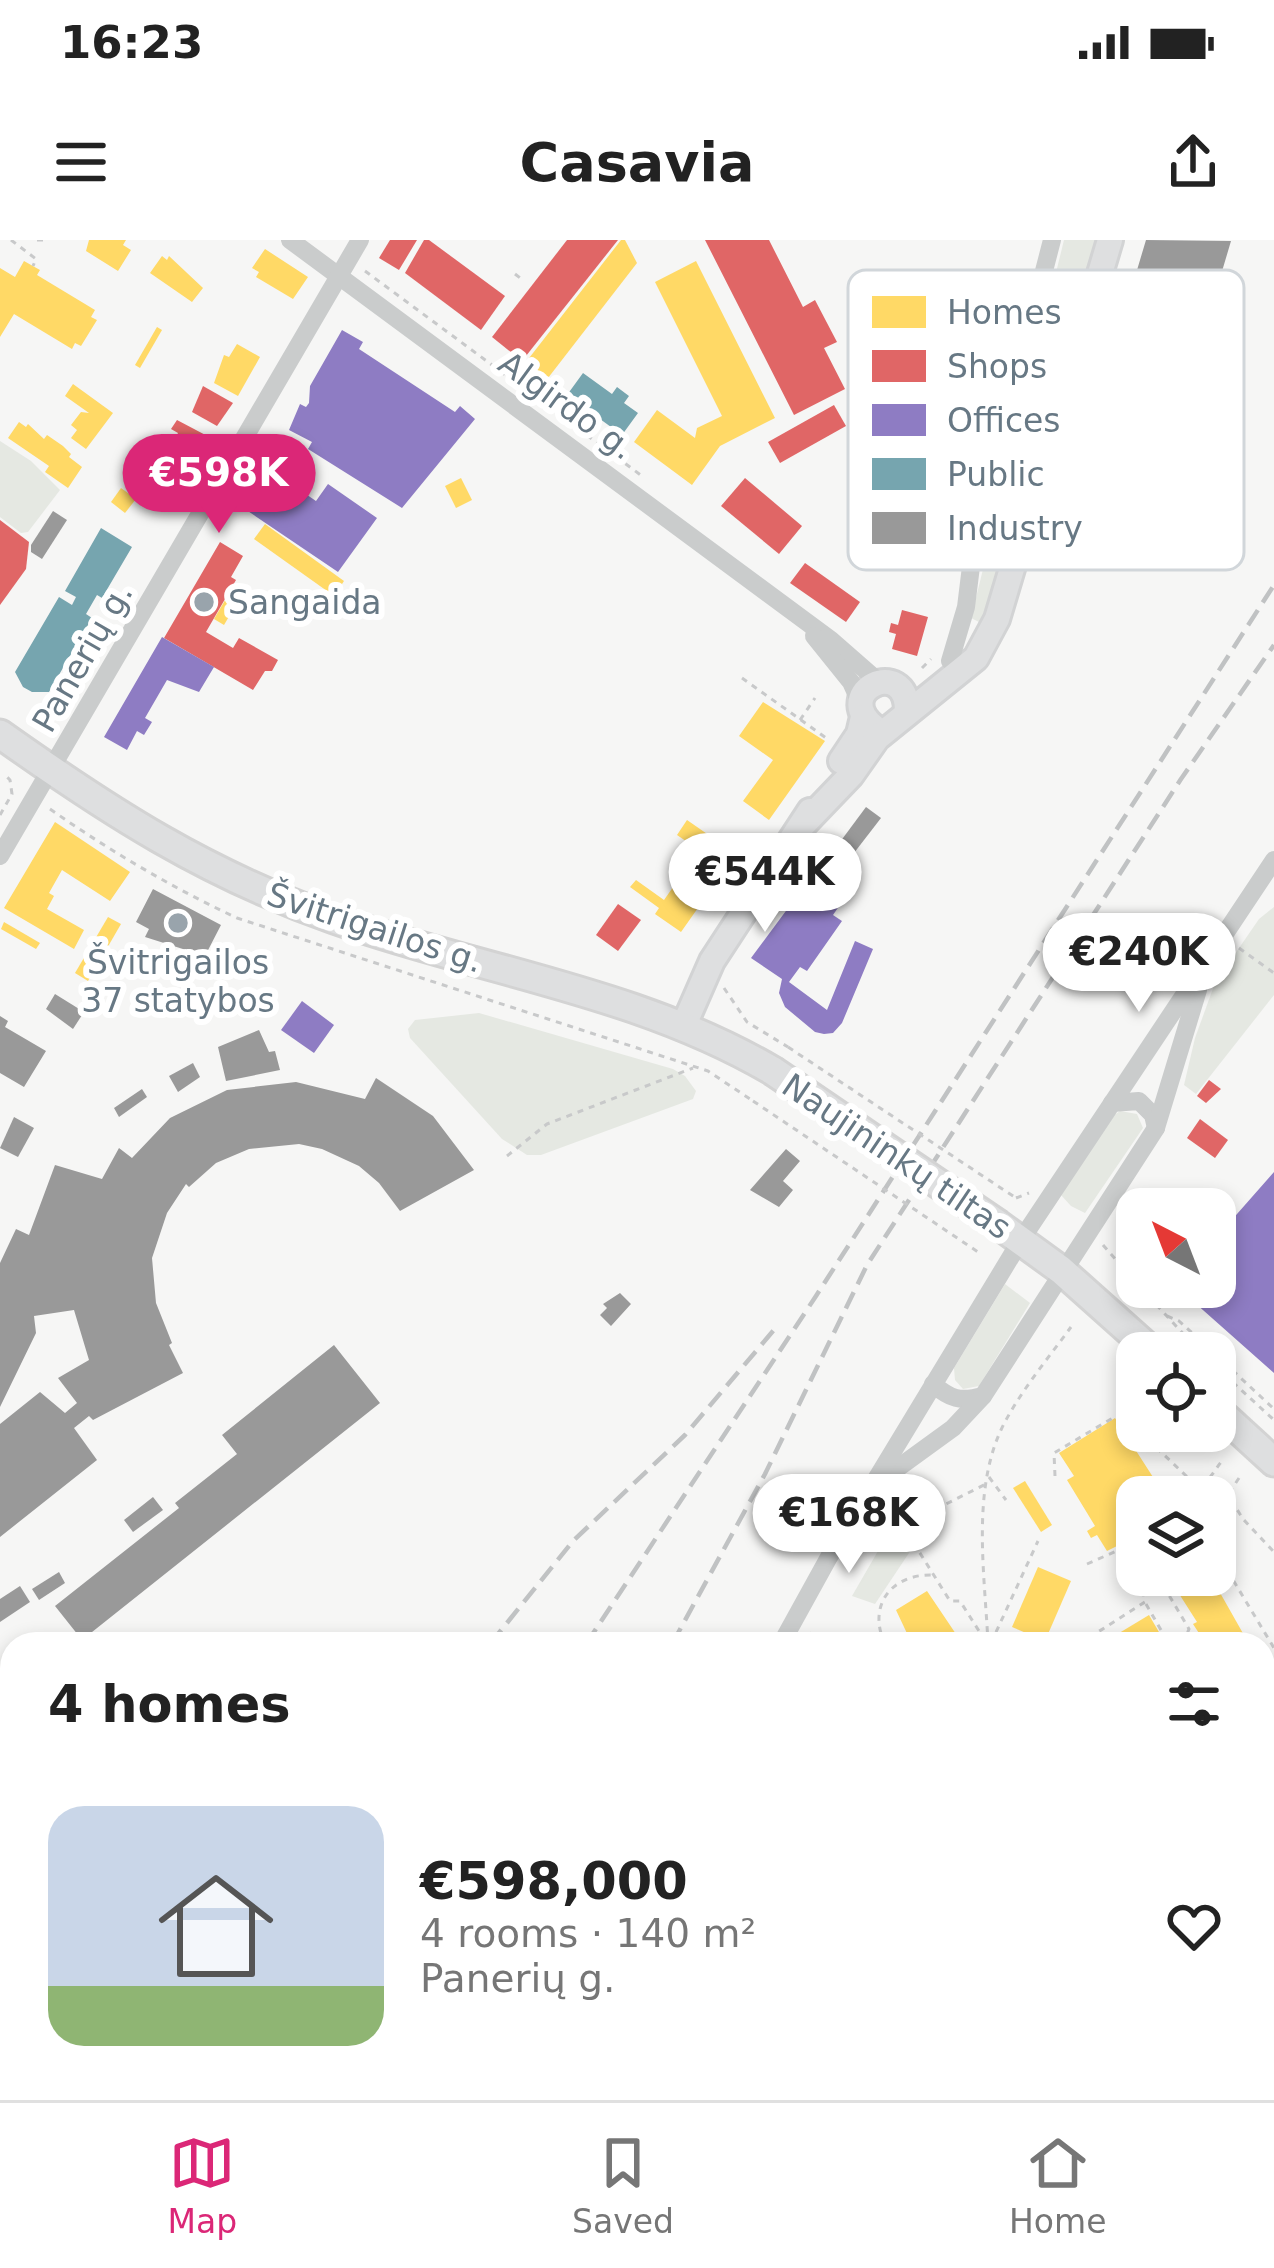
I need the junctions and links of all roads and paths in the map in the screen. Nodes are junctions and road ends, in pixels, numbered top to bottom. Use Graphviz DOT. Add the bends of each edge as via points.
graph roads {
  1 [pos="11,240"];
  2 [pos="290,240"];
  3 [pos="360,240"];
  4 [pos="1052,240"];
  5 [pos="1110,240"];
  6 [pos="33,266"];
  7 [pos="1044,270"];
  8 [pos="1101,270"];
  9 [pos="515,274"];
  10 [pos="341,276"];
  11 [pos="524,281"];
  12 [pos="970,570"];
  13 [pos="1014,570"];
  14 [pos="805,622"];
  15 [pos="983,643"];
  16 [pos="950,662"];
  17 [pos="742,678"];
  18 [pos="888,683"];
  19 [pos="815,698"];
  20 [pos="862,710"];
  21 [pos="908,711"];
  22 [pos="800,720"];
  23 [pos="888,729"];
  24 [pos="0,734"];
  25 [pos="840,748"];
  26 [pos="51,770"];
  27 [pos="4,774"];
  28 [pos="0,815"];
  29 [pos="804,824"];
  30 [pos="0,856"];
  31 [pos="1272,867"];
  32 [pos="1237,946"];
  33 [pos="1210,958"];
  34 [pos="1274,973"];
  35 [pos="721,983"];
  36 [pos="685,1025"];
  37 [pos="780,1059"];
  38 [pos="694,1067"];
  39 [pos="751,1100"];
  40 [pos="1112,1103"];
  41 [pos="1156,1128"];
  42 [pos="507,1156"];
  43 [pos="1032,1191"];
  44 [pos="1113,1210"];
  45 [pos="1116,1217"];
  46 [pos="1010,1233"];
  47 [pos="981,1254"];
  48 [pos="1061,1270"];
  49 [pos="1159,1308"];
  50 [pos="1166,1316"];
  51 [pos="1071,1327"];
  52 [pos="1130,1332"];
  53 [pos="1181,1332"];
  54 [pos="1191,1332"];
  55 [pos="1236,1374"];
  56 [pos="933,1384"];
  57 [pos="1236,1386"];
  58 [pos="1257,1394"];
  59 [pos="982,1396"];
  60 [pos="1251,1400"];
  61 [pos="1274,1409"];
  62 [pos="1116,1416"];
  63 [pos="1274,1420"];
  64 [pos="1236,1427"];
  65 [pos="1161,1452"];
  66 [pos="1221,1462"];
  67 [pos="1274,1462"];
  68 [pos="988,1475"];
  69 [pos="1186,1476"];
  70 [pos="1211,1476"];
  71 [pos="1055,1477"];
  72 [pos="1239,1478"];
  73 [pos="988,1483"];
  74 [pos="872,1487"];
  75 [pos="1006,1500"];
  76 [pos="882,1508"];
  77 [pos="898,1518"];
  78 [pos="1038,1541"];
  79 [pos="1116,1551"];
  80 [pos="1274,1552"];
  81 [pos="1088,1564"];
  82 [pos="934,1575"];
  83 [pos="1236,1585"];
  84 [pos="1144,1596"];
  85 [pos="1169,1596"];
  86 [pos="1145,1602"];
  87 [pos="791,1632"];
  88 [pos="881,1632"];
  89 [pos="980,1632"];
  90 [pos="987,1632"];
  91 [pos="994,1632"];
  92 [pos="1098,1632"];
  93 [pos="1161,1632"];
  94 [pos="1188,1632"];
  95 [pos="1264,1632"];
  1 -- 6 [label="path" via="32,253"];
  2 -- 10 [label="street, Algirdo g."];
  3 -- 10 [label="street, Panerių g."];
  4 -- 7 [label="street"];
  5 -- 8 [label="main road"];
  9 -- 11 [label="path"];
  10 -- 14 [label="street, Algirdo g."];
  10 -- 26 [label="street, Panerių g."];
  12 -- 16 [label="street"];
  13 -- 15 [label="main road"];
  14 -- 18 [label="street, Algirdo g."];
  14 -- 20 [label="street, Algirdo g."];
  15 -- 16 [label="main road"];
  15 -- 21 [label="main road" via="964,670"];
  16 -- 18 [label="main road" via="920,679"];
  17 -- 22 [label="path"];
  18 -- 20 [label="main road" via="867,689"];
  18 -- 21 [label="main road" via="906,696"];
  19 -- 22 [label="path"];
  20 -- 23 [label="main road" via="874,727"];
  20 -- 29 [label="main road" via="859,734"];
  21 -- 23 [label="main road"];
  22 -- 25 [label="path"];
  23 -- 29 [label="main road"];
  24 -- 26 [label="main road, Švitrigailos g."];
  26 -- 30 [label="street, Panerių g."];
  26 -- 36 [label="main road, Švitrigailos g." via="159,842 289,902"];
  27 -- 28 [label="path" via="12,794"];
  29 -- 36 [label="main road" via="712,961"];
  31 -- 33 [label="street"];
  32 -- 34 [label="path"];
  33 -- 40 [label="street"];
  33 -- 41 [label="street"];
  35 -- 37 [label="path"];
  36 -- 37 [label="main road, Švitrigailos g."];
  37 -- 43 [label="path, bridge" via="1016,1198"];
  37 -- 46 [label="main road, Naujininkų tiltas, bridge"];
  38 -- 42 [label="path" via="547,1124"];
  39 -- 47 [label="path, bridge"];
  40 -- 41 [label="street" via="1147,1105"];
  40 -- 46 [label="street"];
  41 -- 48 [label="street"];
  44 -- 45 [label="path"];
  46 -- 48 [label="main road, Naujininkų tiltas"];
  46 -- 56 [label="street"];
  48 -- 52 [label="main road, Naujininkų tiltas"];
  48 -- 59 [label="street"];
  49 -- 50 [label="path"];
  50 -- 53 [label="path"];
  50 -- 54 [label="path"];
  51 -- 68 [label="path" via="1004,1422"];
  55 -- 58 [label="path"];
  56 -- 59 [label="street" via="949,1398"];
  56 -- 74 [label="street"];
  57 -- 60 [label="path"];
  58 -- 60 [label="path"];
  58 -- 61 [label="path"];
  59 -- 74 [label="street"];
  60 -- 63 [label="path"];
  62 -- 71 [label="path" via="1054,1453"];
  64 -- 67 [label="main road"];
  65 -- 69 [label="path"];
  66 -- 70 [label="path"];
  68 -- 73 [label="path"];
  68 -- 75 [label="path"];
  72 -- 80 [label="path" via="1233,1503"];
  73 -- 77 [label="path" via="928,1513"];
  73 -- 90 [label="path"];
  74 -- 87 [label="street"];
  76 -- 77 [label="path"];
  77 -- 82 [label="path"];
  78 -- 91 [label="path"];
  79 -- 81 [label="path"];
  82 -- 88 [label="path" via="907,1576 886,1592"];
  82 -- 89 [label="path"];
  83 -- 95 [label="path"];
  84 -- 86 [label="path"];
  85 -- 94 [label="path"];
  86 -- 92 [label="path"];
  86 -- 93 [label="path"];
}
